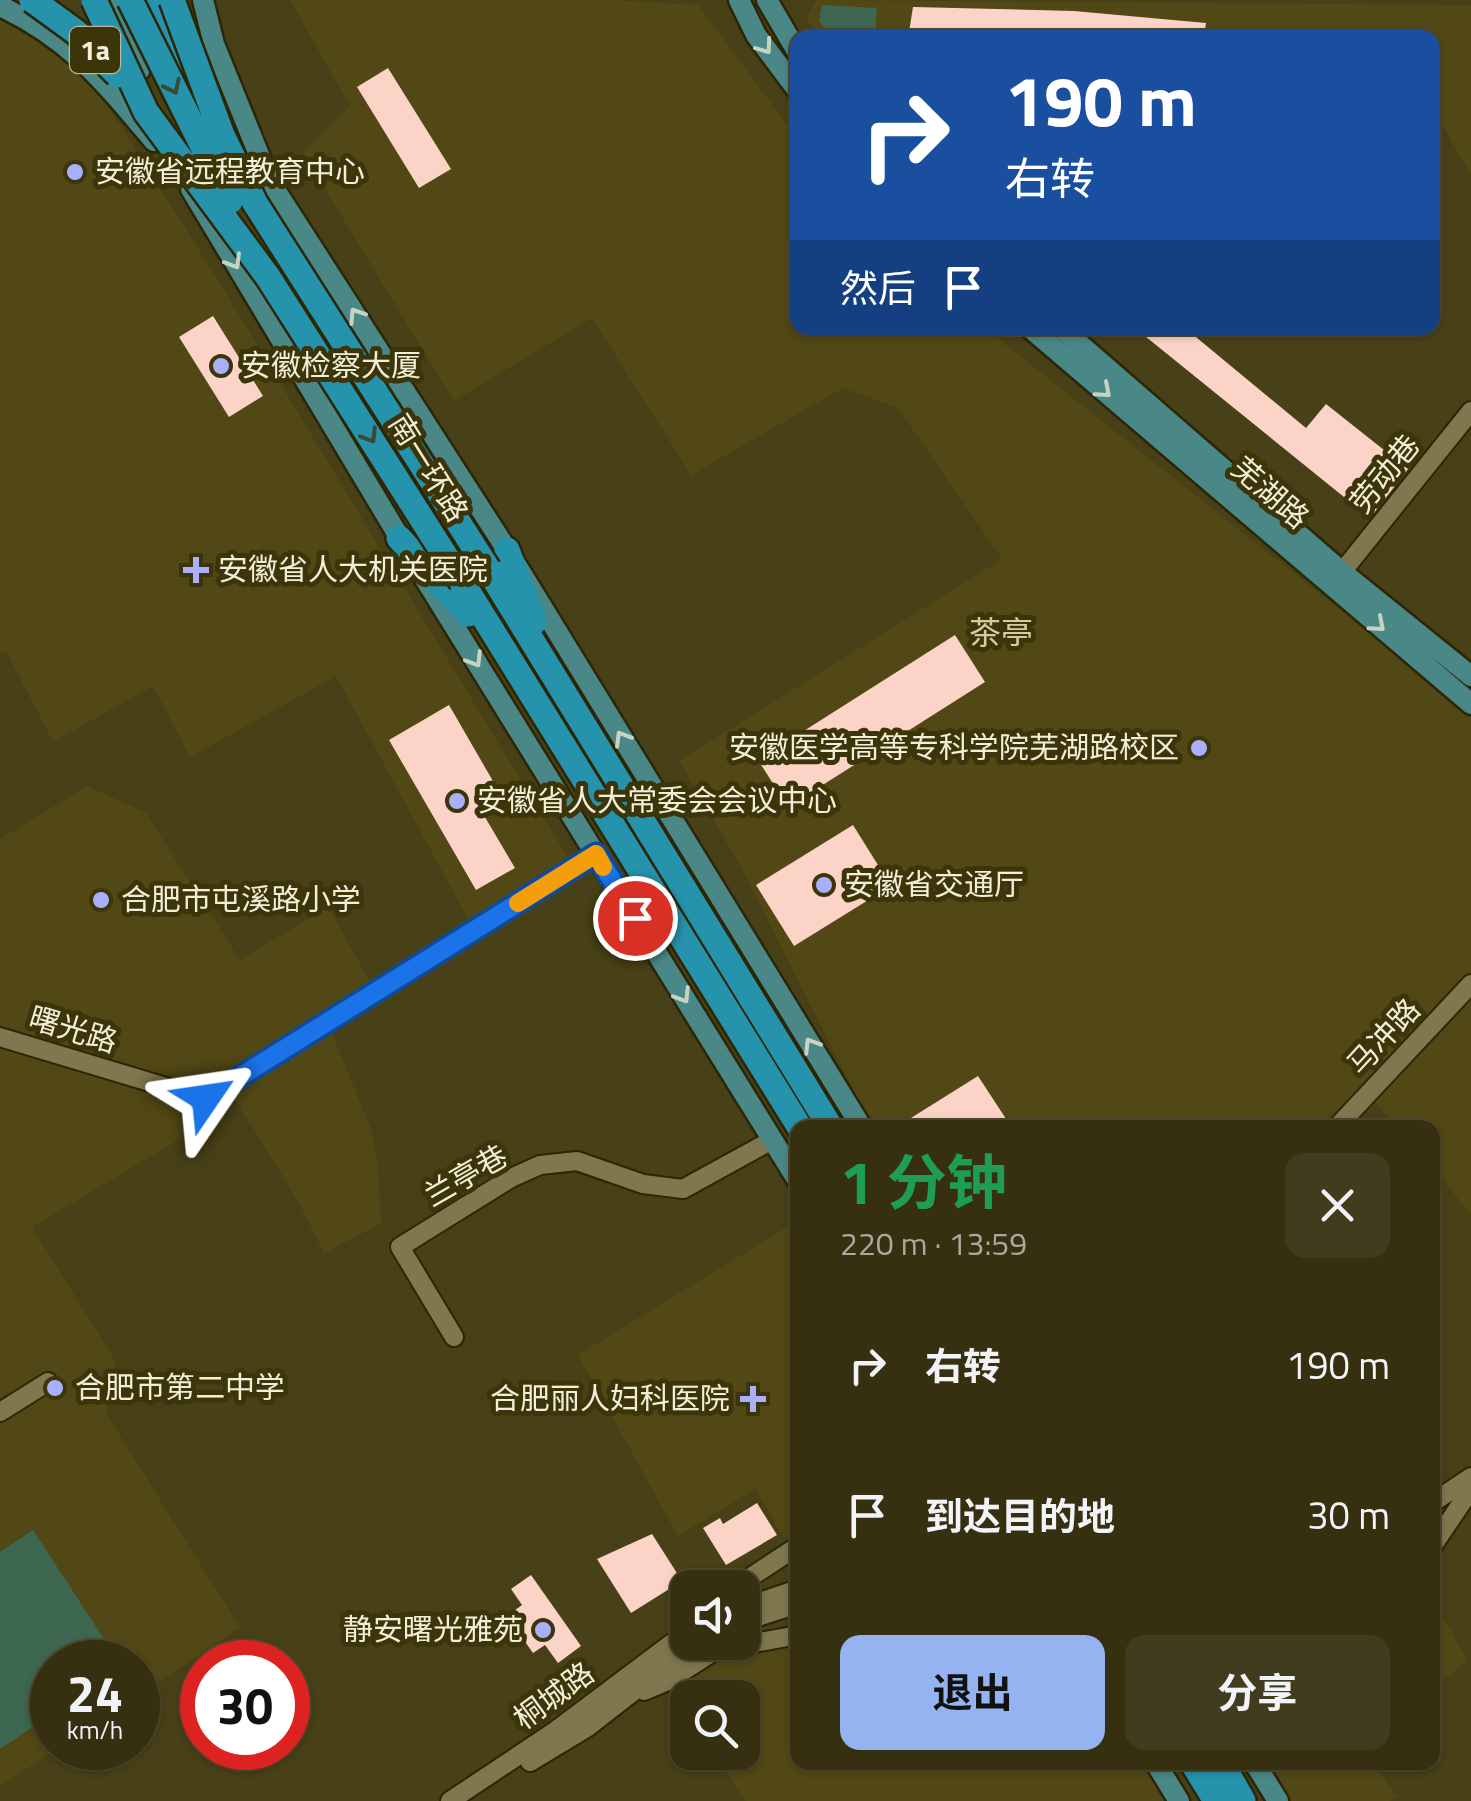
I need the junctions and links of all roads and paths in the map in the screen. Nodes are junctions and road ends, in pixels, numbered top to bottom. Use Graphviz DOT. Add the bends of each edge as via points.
graph roads {
  1 [pos="32,0"];
  2 [pos="94,0"];
  3 [pos="112,0"];
  4 [pos="130,0"];
  5 [pos="152,0"];
  6 [pos="172,0"];
  7 [pos="203,0"];
  8 [pos="739,0"];
  9 [pos="766,0"];
  10 [pos="0,6"];
  11 [pos="790,40"];
  12 [pos="790,80"];
  13 [pos="146,112"];
  14 [pos="222,135"];
  15 [pos="251,135"];
  16 [pos="185,178"];
  17 [pos="270,182"];
  18 [pos="202,208"];
  19 [pos="268,276"];
  20 [pos="1038,335"];
  21 [pos="1069,335"];
  22 [pos="1471,411"];
  23 [pos="399,538"];
  24 [pos="498,559"];
  25 [pos="1342,572"];
  26 [pos="512,663"];
  27 [pos="1471,676"];
  28 [pos="1471,704"];
  29 [pos="596,854"];
  30 [pos="1471,984"];
  31 [pos="0,1037"];
  32 [pos="795,1120"];
  33 [pos="826,1120"];
  34 [pos="857,1120"];
  35 [pos="1344,1120"];
  36 [pos="772,1140"];
  37 [pos="790,1168"];
  38 [pos="454,1337"];
  39 [pos="48,1382"];
  40 [pos="0,1412"];
  41 [pos="1470,1487"];
  42 [pos="1440,1497"];
  43 [pos="1440,1515"];
  44 [pos="1440,1534"];
  45 [pos="790,1551"];
  46 [pos="760,1571"];
  47 [pos="790,1592"];
  48 [pos="760,1602"];
  49 [pos="790,1607"];
  50 [pos="760,1616"];
  51 [pos="790,1636"];
  52 [pos="670,1645"];
  53 [pos="674,1660"];
  54 [pos="625,1698"];
  55 [pos="1160,1770"];
  56 [pos="1202,1770"];
  57 [pos="1223,1770"];
  58 [pos="1259,1770"];
  59 [pos="1236,1799"];
  60 [pos="450,1801"];
  61 [pos="471,1801"];
  62 [pos="1179,1801"];
  63 [pos="1278,1801"];
  1 -- 13 [label="highway, 1a, bridge" via="96,50"];
  2 -- 13 [label="highway, 南一环路, bridge"];
  3 -- 16 [label="main road"];
  4 -- 19 [label="highway, one-way, bridge"];
  5 -- 14 [label="highway, bridge"];
  6 -- 14 [label="highway, 南一环路, bridge"];
  7 -- 15 [label="main road"];
  8 -- 12 [label="main road, one-way"];
  9 -- 11 [label="main road"];
  10 -- 16 [label="main road" via="85,59"];
  13 -- 19 [label="highway, 南一环路, bridge"];
  14 -- 24 [label="highway, 南一环路, bridge" via="255,203"];
  15 -- 16 [label="street" via="244,156 196,180"];
  15 -- 17 [label="main road"];
  16 -- 18 [label="main road"];
  17 -- 18 [label="street" via="252,172 205,192"];
  24 -- 17 [label="main road, one-way"];
  18 -- 23 [label="main road, one-way"];
  19 -- 26 [label="highway, 南一环路, one-way, bridge"];
  20 -- 28 [label="main road, 芜湖路, one-way"];
  21 -- 25 [label="main road, 芜湖路"];
  22 -- 25 [label="street, 劳动巷"];
  23 -- 26 [label="highway"];
  23 -- 29 [label="main road, one-way"];
  24 -- 33 [label="highway, 南一环路" via="553,673"];
  34 -- 24 [label="main road, one-way"];
  25 -- 27 [label="main road, 芜湖路"];
  26 -- 32 [label="highway, 南一环路"];
  29 -- 31 [label="street, 曙光路" via="206,1098"];
  29 -- 36 [label="main road, one-way"];
  30 -- 35 [label="street, 马冲路"];
  36 -- 37 [label="main road"];
  36 -- 38 [label="street, 兰亭巷" via="684,1190 577,1161 540,1165 400,1247"];
  39 -- 40 [label="street"];
  41 -- 42 [label="street"];
  41 -- 43 [label="street"];
  41 -- 44 [label="street"];
  45 -- 46 [label="street"];
  47 -- 48 [label="street"];
  49 -- 50 [label="street"];
  51 -- 54 [label="street" via="716,1650 668,1681"];
  52 -- 60 [label="street, 桐城路"];
  53 -- 54 [label="street, 桐城路"];
  54 -- 61 [label="street, 桐城路"];
  55 -- 62 [label="main road"];
  56 -- 59 [label="highway"];
  57 -- 59 [label="highway"];
  58 -- 63 [label="main road"];
}
